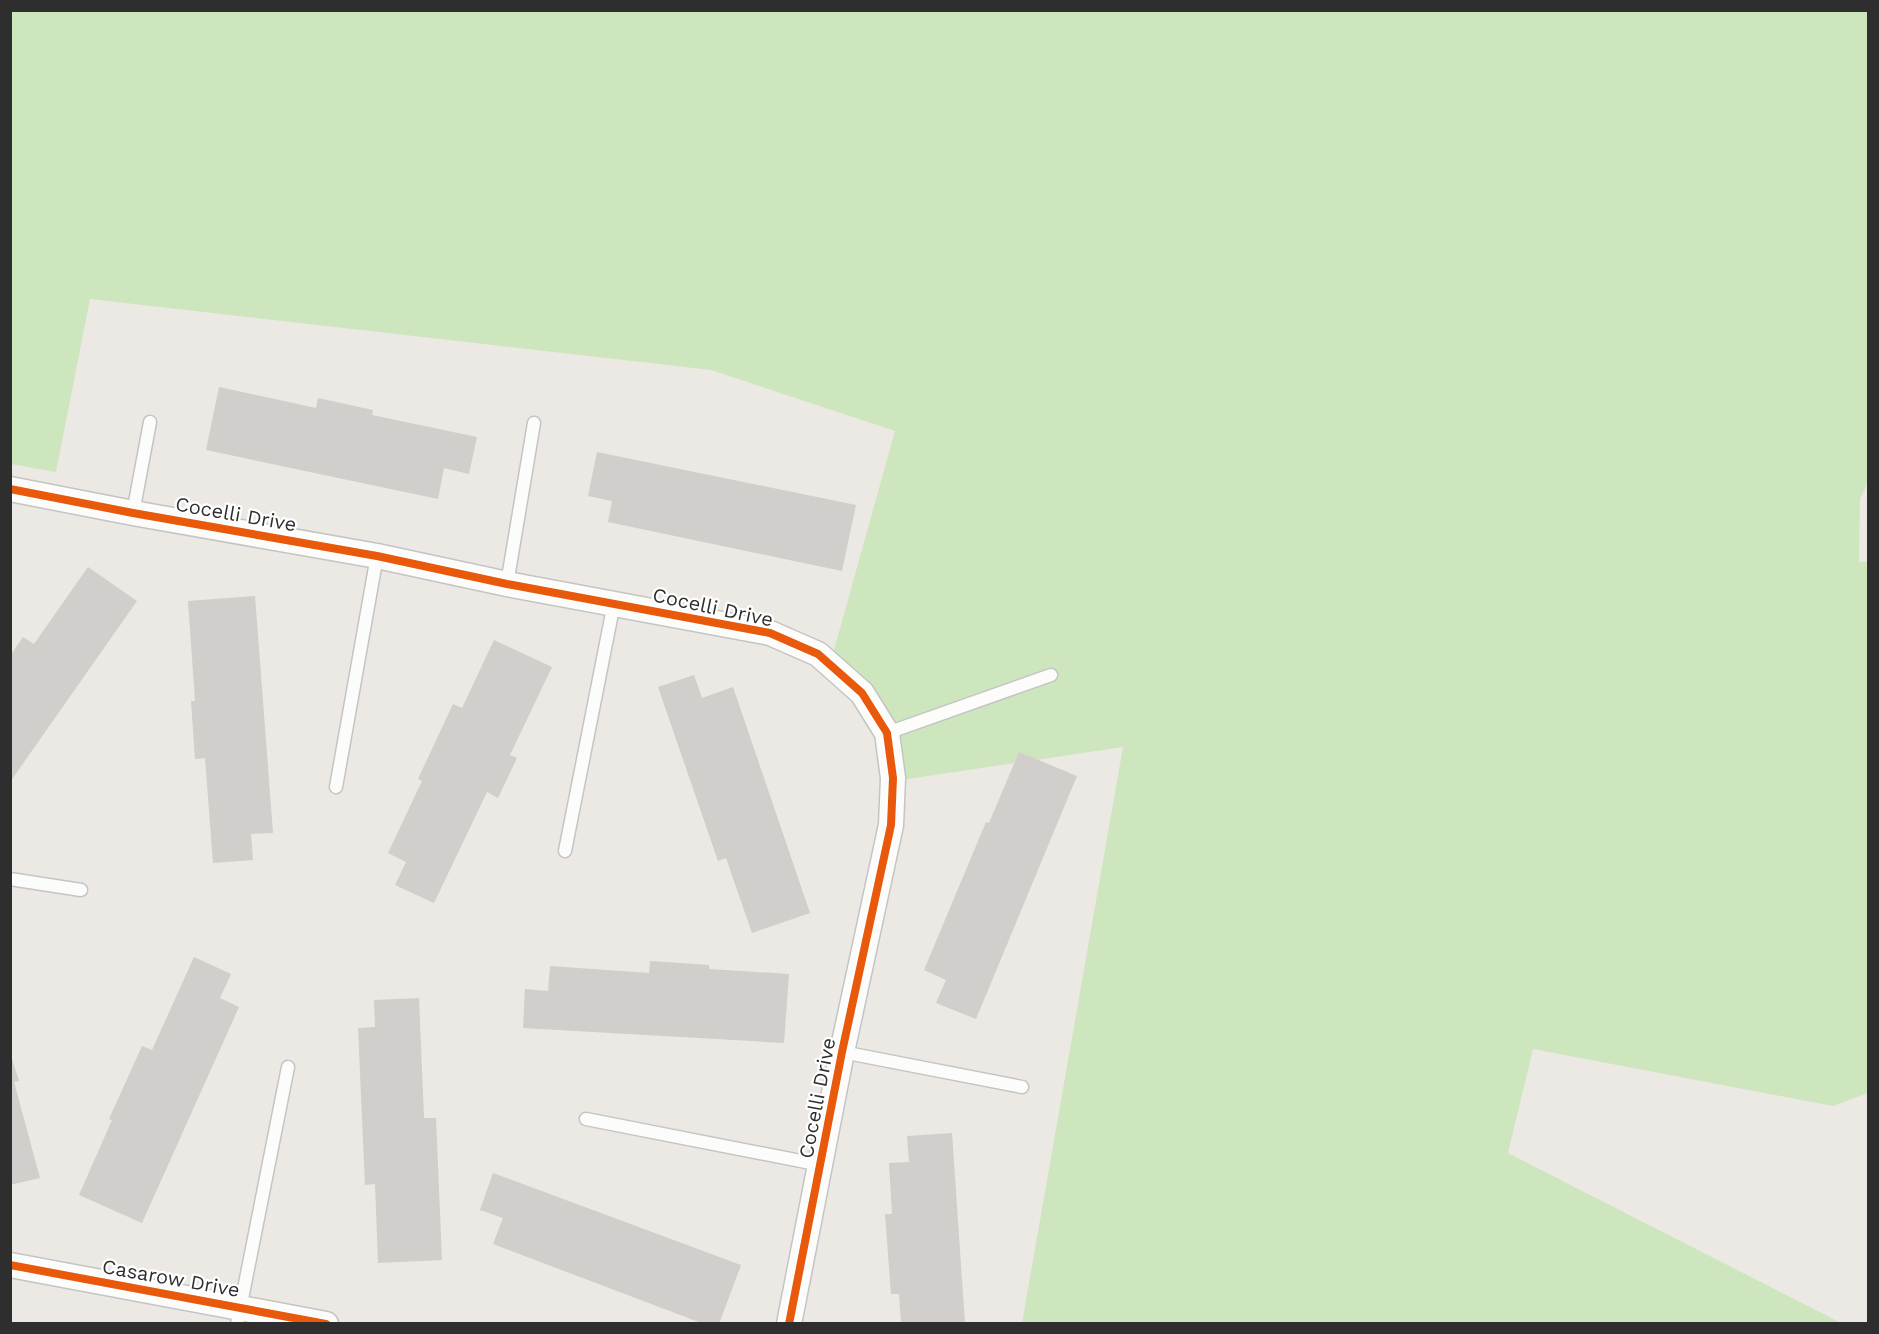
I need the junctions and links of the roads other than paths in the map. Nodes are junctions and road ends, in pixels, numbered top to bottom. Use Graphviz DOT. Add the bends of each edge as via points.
graph roads {
  1 [pos="150,422"];
  2 [pos="534,423"];
  3 [pos="10,489"];
  4 [pos="134,513"];
  5 [pos="377,556"];
  6 [pos="507,584"];
  7 [pos="614,603"];
  8 [pos="1051,675"];
  9 [pos="887,733"];
  10 [pos="336,787"];
  11 [pos="565,851"];
  12 [pos="10,879"];
  13 [pos="81,890"];
  14 [pos="842,1052"];
  15 [pos="288,1067"];
  16 [pos="1022,1087"];
  17 [pos="586,1119"];
  18 [pos="821,1165"];
  19 [pos="10,1265"];
  20 [pos="239,1315"];
  21 [pos="326,1323"];
  22 [pos="789,1323"];
  1 -- 4 [label="lane"];
  2 -- 6 [label="lane"];
  3 -- 4 [label="street, Cocelli Drive"];
  4 -- 5 [label="street, Cocelli Drive"];
  5 -- 6 [label="street, Cocelli Drive"];
  5 -- 10 [label="lane"];
  6 -- 7 [label="street, Cocelli Drive"];
  7 -- 9 [label="street, Cocelli Drive" via="770,633 818,654 862,693"];
  7 -- 11 [label="lane"];
  8 -- 9 [label="lane"];
  9 -- 14 [label="street, Cocelli Drive" via="893,777 891,825"];
  12 -- 13 [label="lane"];
  14 -- 16 [label="lane"];
  14 -- 18 [label="street, Cocelli Drive"];
  15 -- 20 [label="lane"];
  17 -- 18 [label="lane"];
  18 -- 22 [label="street, Cocelli Drive"];
  19 -- 20 [label="street, Casarow Drive"];
  20 -- 21 [label="street, Casarow Drive"];
}
